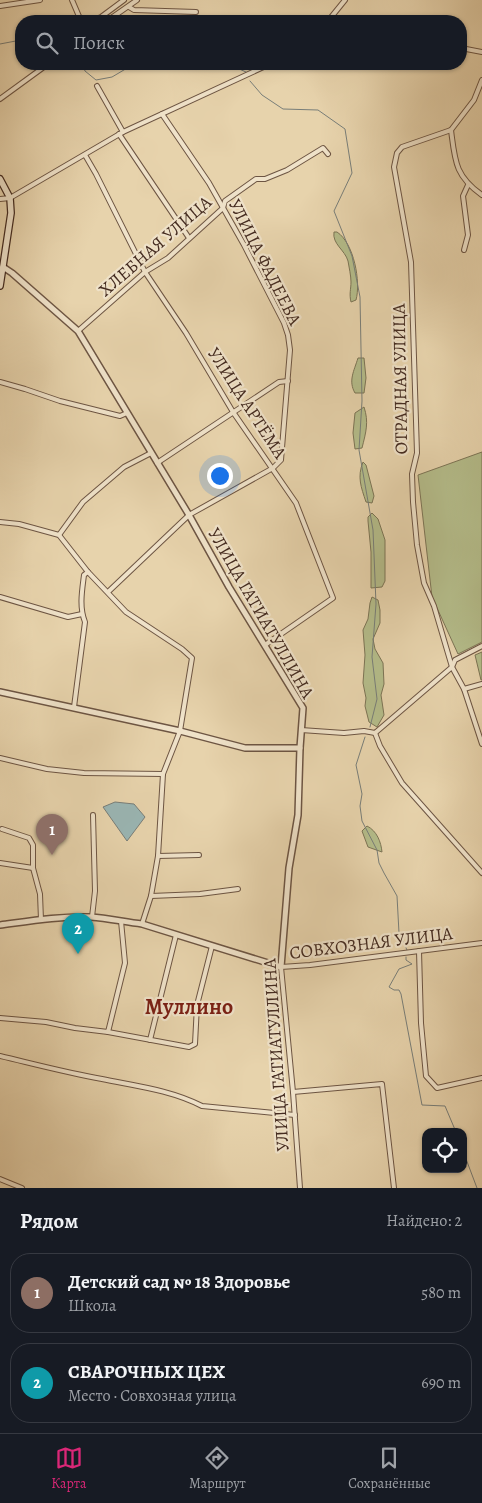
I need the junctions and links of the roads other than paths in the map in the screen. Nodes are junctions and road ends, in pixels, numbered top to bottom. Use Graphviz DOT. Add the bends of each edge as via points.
graph roads {
  1 [pos="40,0"];
  2 [pos="72,0"];
  3 [pos="124,0"];
  4 [pos="136,0"];
  5 [pos="345,0"];
  6 [pos="0,6"];
  7 [pos="129,7"];
  8 [pos="196,12"];
  9 [pos="79,15"];
  10 [pos="104,15"];
  11 [pos="116,15"];
  12 [pos="334,15"];
  13 [pos="467,49"];
  14 [pos="482,52"];
  15 [pos="40,70"];
  16 [pos="257,70"];
  17 [pos="482,80"];
  18 [pos="97,86"];
  19 [pos="0,99"];
  20 [pos="162,114"];
  21 [pos="451,130"];
  22 [pos="121,133"];
  23 [pos="328,154"];
  24 [pos="85,155"];
  25 [pos="0,179"];
  26 [pos="468,185"];
  27 [pos="482,195"];
  28 [pos="10,198"];
  29 [pos="0,199"];
  30 [pos="223,208"];
  31 [pos="189,238"];
  32 [pos="464,250"];
  33 [pos="3,268"];
  34 [pos="145,272"];
  35 [pos="0,286"];
  36 [pos="78,332"];
  37 [pos="288,381"];
  38 [pos="0,382"];
  39 [pos="127,412"];
  40 [pos="233,412"];
  41 [pos="151,453"];
  42 [pos="157,463"];
  43 [pos="273,468"];
  44 [pos="189,516"];
  45 [pos="0,522"];
  46 [pos="59,535"];
  47 [pos="88,572"];
  48 [pos="108,592"];
  49 [pos="0,597"];
  50 [pos="82,614"];
  51 [pos="265,646"];
  52 [pos="482,646"];
  53 [pos="452,667"];
  54 [pos="482,684"];
  55 [pos="464,689"];
  56 [pos="0,692"];
  57 [pos="74,707"];
  58 [pos="301,730"];
  59 [pos="180,731"];
  60 [pos="375,733"];
  61 [pos="482,744"];
  62 [pos="300,748"];
  63 [pos="0,758"];
  64 [pos="163,774"];
  65 [pos="93,815"];
  66 [pos="2,829"];
  67 [pos="199,855"];
  68 [pos="158,856"];
  69 [pos="0,863"];
  70 [pos="33,868"];
  71 [pos="482,873"];
  72 [pos="238,889"];
  73 [pos="151,896"];
  74 [pos="92,917"];
  75 [pos="41,920"];
  76 [pos="122,921"];
  77 [pos="142,924"];
  78 [pos="0,925"];
  79 [pos="176,935"];
  80 [pos="482,943"];
  81 [pos="212,946"];
  82 [pos="419,951"];
  83 [pos="281,967"];
  84 [pos="0,1018"];
  85 [pos="108,1032"];
  86 [pos="150,1040"];
  87 [pos="0,1056"];
  88 [pos="482,1078"];
  89 [pos="293,1092"];
  90 [pos="295,1115"];
  91 [pos="0,1179"];
  92 [pos="17,1187"];
  93 [pos="22,1188"];
  94 [pos="300,1188"];
  95 [pos="394,1188"];
  1 -- 6 [label="street"];
  2 -- 9 [label="street"];
  3 -- 10 [label="street"];
  4 -- 7 [label="street"];
  5 -- 12 [label="street"];
  7 -- 8 [label="street" via="134,10"];
  7 -- 11 [label="street"];
  13 -- 14 [label="street"];
  15 -- 19 [label="street"];
  16 -- 20 [label="street"];
  17 -- 21 [label="street" via="474,100"];
  18 -- 22 [label="street"];
  20 -- 22 [label="street"];
  20 -- 30 [label="street, УЛИЦА ФАДЕЕВА"];
  21 -- 26 [label="street" via="454,154"];
  21 -- 53 [label="street, ОТРАДНАЯ УЛИЦА" via="402,147 394,167 411,262 417,453 412,474 417,545 424,583"];
  22 -- 24 [label="street"];
  22 -- 31 [label="street"];
  23 -- 30 [label="street, ХЛЕБНАЯ УЛИЦА" via="323,148 286,170 256,179 225,201"];
  24 -- 28 [label="street"];
  24 -- 34 [label="street, УЛИЦА АРТЁМА"];
  25 -- 28 [label="main road"];
  26 -- 27 [label="street"];
  26 -- 32 [label="street" via="463,196 468,234"];
  28 -- 29 [label="street"];
  28 -- 33 [label="main road"];
  30 -- 31 [label="street, ХЛЕБНАЯ УЛИЦА"];
  30 -- 37 [label="street, УЛИЦА ФАДЕЕВА" via="284,323 290,350"];
  31 -- 34 [label="street, ХЛЕБНАЯ УЛИЦА" via="168,258"];
  33 -- 35 [label="main road"];
  33 -- 36 [label="street, УЛИЦА ГАТИАТУЛЛИНА"];
  34 -- 36 [label="street, ХЛЕБНАЯ УЛИЦА"];
  34 -- 40 [label="street, УЛИЦА АРТЁМА"];
  36 -- 39 [label="street, УЛИЦА ГАТИАТУЛЛИНА"];
  37 -- 40 [label="street" via="279,382"];
  37 -- 43 [label="street, УЛИЦА ФАДЕЕВА" via="281,460"];
  38 -- 39 [label="street" via="120,416"];
  39 -- 41 [label="street, УЛИЦА ГАТИАТУЛЛИНА"];
  40 -- 42 [label="street"];
  40 -- 43 [label="street, УЛИЦА АРТЁМА"];
  41 -- 42 [label="street, УЛИЦА ГАТИАТУЛЛИНА"];
  41 -- 46 [label="street" via="124,467 83,502"];
  42 -- 44 [label="street, УЛИЦА ГАТИАТУЛЛИНА"];
  43 -- 44 [label="street"];
  43 -- 51 [label="street, УЛИЦА АРТЁМА" via="296,503 333,598"];
  44 -- 48 [label="street"];
  44 -- 51 [label="street, УЛИЦА ГАТИАТУЛЛИНА"];
  45 -- 46 [label="street"];
  46 -- 47 [label="street"];
  47 -- 48 [label="street"];
  47 -- 50 [label="street" via="84,575 81,594"];
  48 -- 59 [label="street" via="126,612 192,658"];
  49 -- 50 [label="street" via="68,617"];
  50 -- 57 [label="street" via="85,622"];
  51 -- 58 [label="street, УЛИЦА ГАТИАТУЛЛИНА" via="303,708"];
  52 -- 53 [label="street" via="455,660"];
  53 -- 55 [label="street, ОТРАДНАЯ УЛИЦА"];
  53 -- 60 [label="street"];
  54 -- 55 [label="street"];
  55 -- 61 [label="street, ОТРАДНАЯ УЛИЦА"];
  56 -- 57 [label="street"];
  57 -- 59 [label="street"];
  58 -- 60 [label="street"];
  58 -- 62 [label="street, УЛИЦА ГАТИАТУЛЛИНА"];
  59 -- 62 [label="street" via="245,748"];
  59 -- 64 [label="street"];
  60 -- 71 [label="street" via="402,783"];
  62 -- 83 [label="street, УЛИЦА ГАТИАТУЛЛИНА" via="298,815 289,868"];
  63 -- 64 [label="street" via="47,770"];
  64 -- 68 [label="street"];
  65 -- 74 [label="street" via="95,891"];
  66 -- 70 [label="street" via="29,838 33,845"];
  67 -- 68 [label="street"];
  68 -- 73 [label="street"];
  69 -- 70 [label="street"];
  70 -- 75 [label="street" via="40,894"];
  72 -- 73 [label="street"];
  73 -- 77 [label="street"];
  74 -- 75 [label="street, СОВХОЗНАЯ УЛИЦА"];
  74 -- 76 [label="street, СОВХОЗНАЯ УЛИЦА"];
  75 -- 78 [label="street, СОВХОЗНАЯ УЛИЦА"];
  76 -- 77 [label="street, СОВХОЗНАЯ УЛИЦА"];
  76 -- 85 [label="street" via="125,963"];
  77 -- 79 [label="street, СОВХОЗНАЯ УЛИЦА"];
  79 -- 81 [label="street, СОВХОЗНАЯ УЛИЦА"];
  79 -- 86 [label="street"];
  80 -- 82 [label="street, СОВХОЗНАЯ УЛИЦА"];
  81 -- 83 [label="street, СОВХОЗНАЯ УЛИЦА"];
  81 -- 86 [label="street" via="197,1005 195,1044 189,1047"];
  82 -- 83 [label="street, СОВХОЗНАЯ УЛИЦА"];
  82 -- 88 [label="street" via="426,1076 437,1088"];
  83 -- 89 [label="street, УЛИЦА ГАТИАТУЛЛИНА"];
  84 -- 85 [label="street"];
  85 -- 86 [label="street"];
  87 -- 90 [label="street" via="161,1090 202,1106"];
  89 -- 90 [label="street, УЛИЦА ГАТИАТУЛЛИНА"];
  89 -- 95 [label="street" via="382,1084"];
  90 -- 94 [label="street, УЛИЦА ГАТИАТУЛЛИНА"];
  91 -- 92 [label="street"];
  92 -- 93 [label="street"];
}
